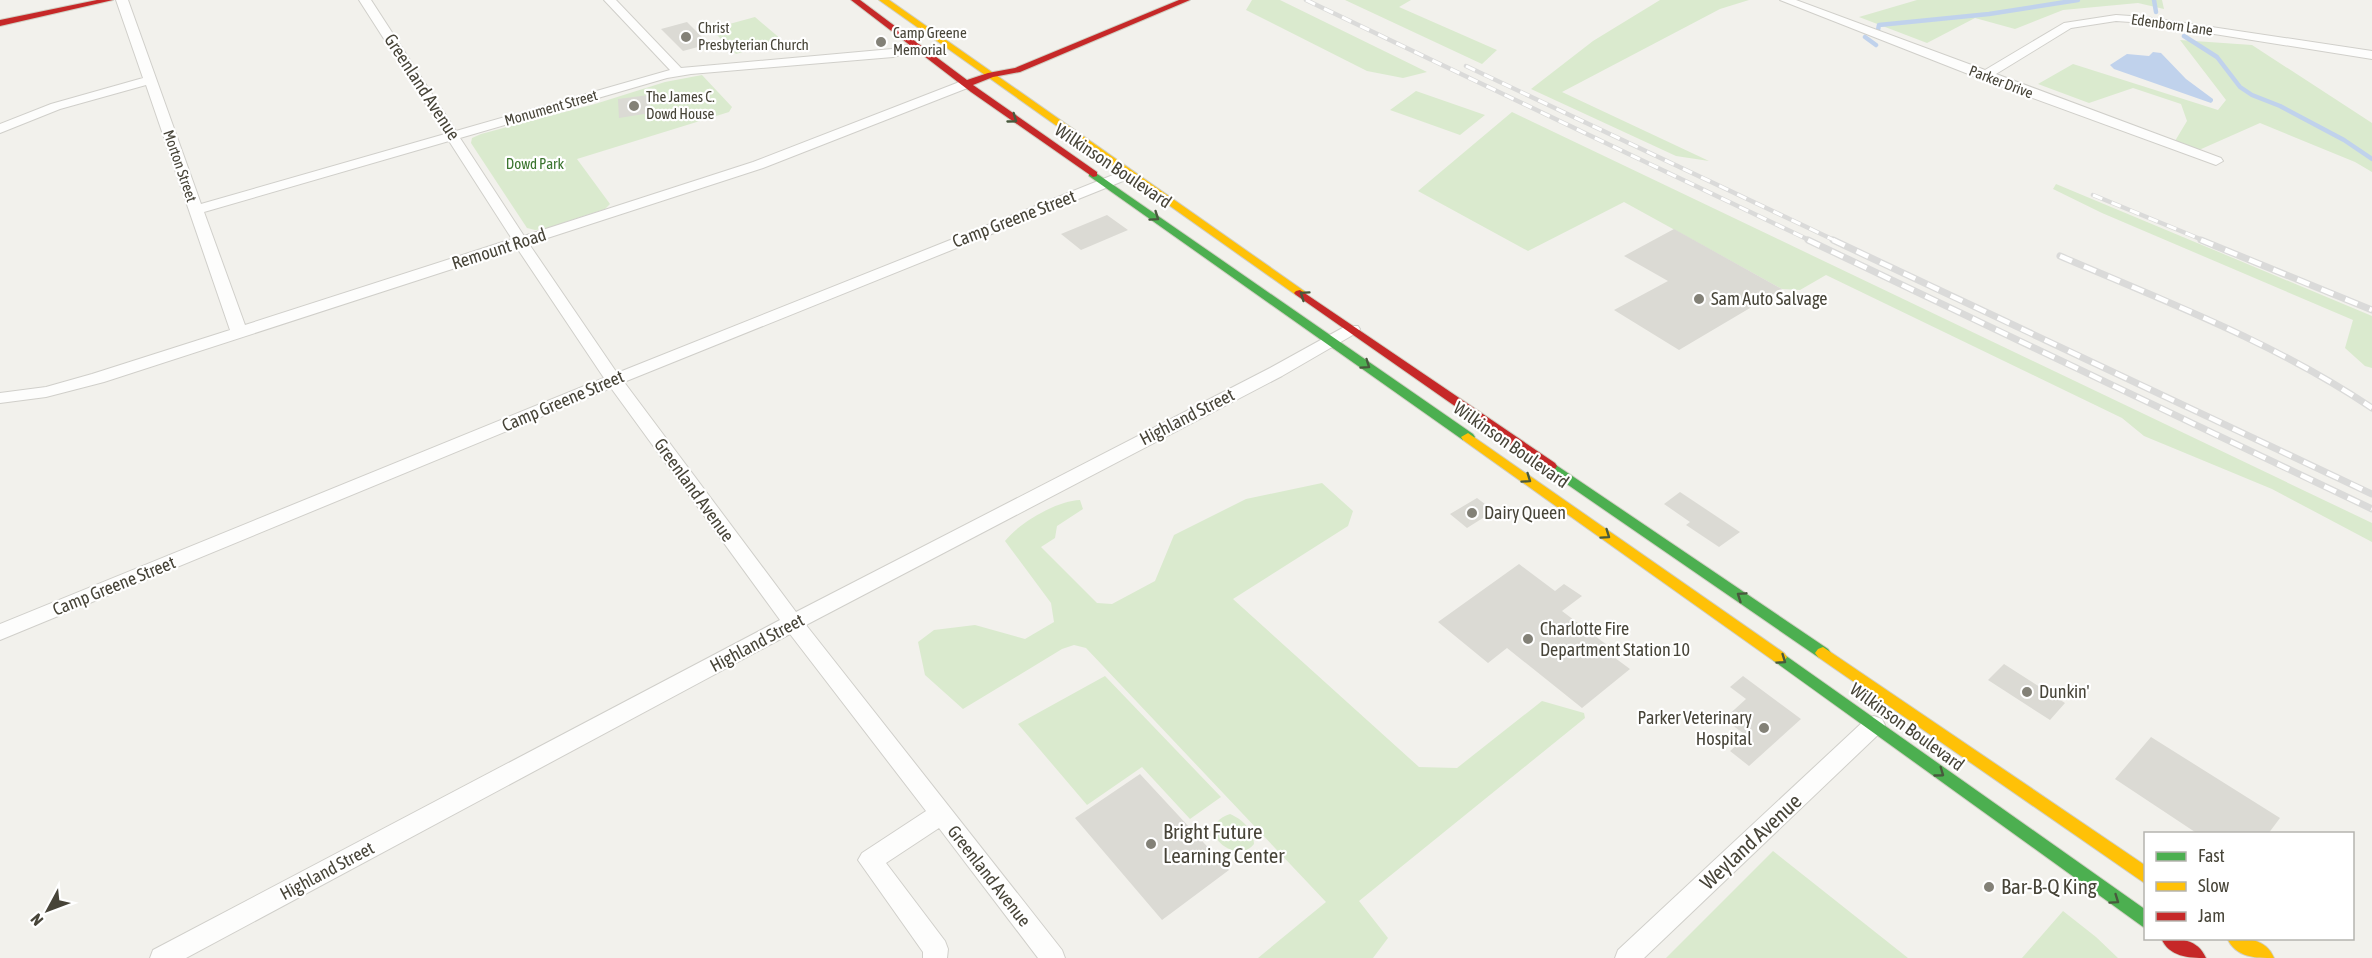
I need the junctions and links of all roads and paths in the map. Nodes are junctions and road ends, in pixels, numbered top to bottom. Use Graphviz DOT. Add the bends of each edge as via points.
graph roads {
  1 [pos="109,0"];
  2 [pos="122,0"];
  3 [pos="365,0"];
  4 [pos="610,0"];
  5 [pos="855,0"];
  6 [pos="883,0"];
  7 [pos="1186,0"];
  8 [pos="1786,0"];
  9 [pos="0,24"];
  10 [pos="915,47"];
  11 [pos="2372,56"];
  12 [pos="678,72"];
  13 [pos="991,75"];
  14 [pos="1985,76"];
  15 [pos="151,80"];
  16 [pos="966,84"];
  17 [pos="0,129"];
  18 [pos="453,135"];
  19 [pos="2216,161"];
  20 [pos="1128,174"];
  21 [pos="1107,183"];
  22 [pos="195,210"];
  23 [pos="521,242"];
  24 [pos="1352,329"];
  25 [pos="239,332"];
  26 [pos="1332,341"];
  27 [pos="614,380"];
  28 [pos="0,398"];
  29 [pos="1680,587"];
  30 [pos="794,624"];
  31 [pos="0,632"];
  32 [pos="1831,676"];
  33 [pos="1852,691"];
  34 [pos="1895,702"];
  35 [pos="1874,725"];
  36 [pos="1913,736"];
  37 [pos="1954,760"];
  38 [pos="941,814"];
  39 [pos="2144,876"];
  40 [pos="2144,876"];
  41 [pos="2144,920"];
  42 [pos="2171,940"];
  43 [pos="2238,940"];
  44 [pos="162,958"];
  45 [pos="935,958"];
  46 [pos="1053,958"];
  47 [pos="1627,958"];
  48 [pos="2197,958"];
  49 [pos="2265,958"];
  1 -- 9 [label="main road"];
  2 -- 15 [label="street, Morton Street"];
  3 -- 18 [label="street, Greenland Avenue"];
  4 -- 12 [label="street"];
  5 -- 10 [label="main road, Wilkinson Boulevard"];
  6 -- 13 [label="main road, Wilkinson Boulevard"];
  7 -- 13 [label="main road, Remount Road" via="1017,70"];
  8 -- 14 [label="street, Parker Drive"];
  10 -- 12 [label="street, Monument Street" via="893,53"];
  10 -- 16 [label="main road, Wilkinson Boulevard"];
  11 -- 14 [label="street, Edenborn Lane" via="2116,18 2068,25"];
  12 -- 18 [label="street, Monument Street"];
  13 -- 16 [label="main road, Remount Road"];
  13 -- 20 [label="main road, Wilkinson Boulevard"];
  14 -- 19 [label="street, Parker Drive"];
  15 -- 17 [label="street" via="72,100"];
  15 -- 22 [label="street, Morton Street"];
  16 -- 21 [label="main road, Wilkinson Boulevard, one-way" via="1071,162"];
  16 -- 23 [label="street, Remount Road" via="758,165"];
  18 -- 22 [label="street, Monument Street"];
  18 -- 23 [label="street, Greenland Avenue"];
  20 -- 21 [label="street, Camp Greene Street"];
  24 -- 20 [label="main road, Wilkinson Boulevard, one-way"];
  21 -- 26 [label="main road, Wilkinson Boulevard, one-way"];
  21 -- 27 [label="street, Camp Greene Street"];
  22 -- 25 [label="street, Morton Street"];
  23 -- 25 [label="street, Remount Road"];
  23 -- 27 [label="street, Greenland Avenue"];
  24 -- 26 [label="street, Highland Street"];
  34 -- 24 [label="main road, Wilkinson Boulevard, one-way"];
  25 -- 28 [label="street, Remount Road" via="75,385"];
  26 -- 29 [label="main road, Wilkinson Boulevard, one-way"];
  26 -- 30 [label="street, Highland Street"];
  27 -- 30 [label="street, Greenland Avenue"];
  27 -- 31 [label="street, Camp Greene Street"];
  29 -- 32 [label="main road"];
  29 -- 35 [label="main road, Wilkinson Boulevard, one-way"];
  30 -- 38 [label="street, Greenland Avenue"];
  30 -- 44 [label="street, Highland Street"];
  33 -- 34 [label="main road"];
  34 -- 39 [label="main road, Wilkinson Boulevard"];
  35 -- 36 [label="main road" via="1888,722"];
  35 -- 41 [label="main road, Wilkinson Boulevard, one-way"];
  35 -- 47 [label="street, Weyland Avenue"];
  37 -- 40 [label="main road"];
  38 -- 45 [label="street" via="870,860 936,949"];
  38 -- 46 [label="street, Greenland Avenue"];
  42 -- 48 [label="main road"];
  43 -- 49 [label="main road"];
}
